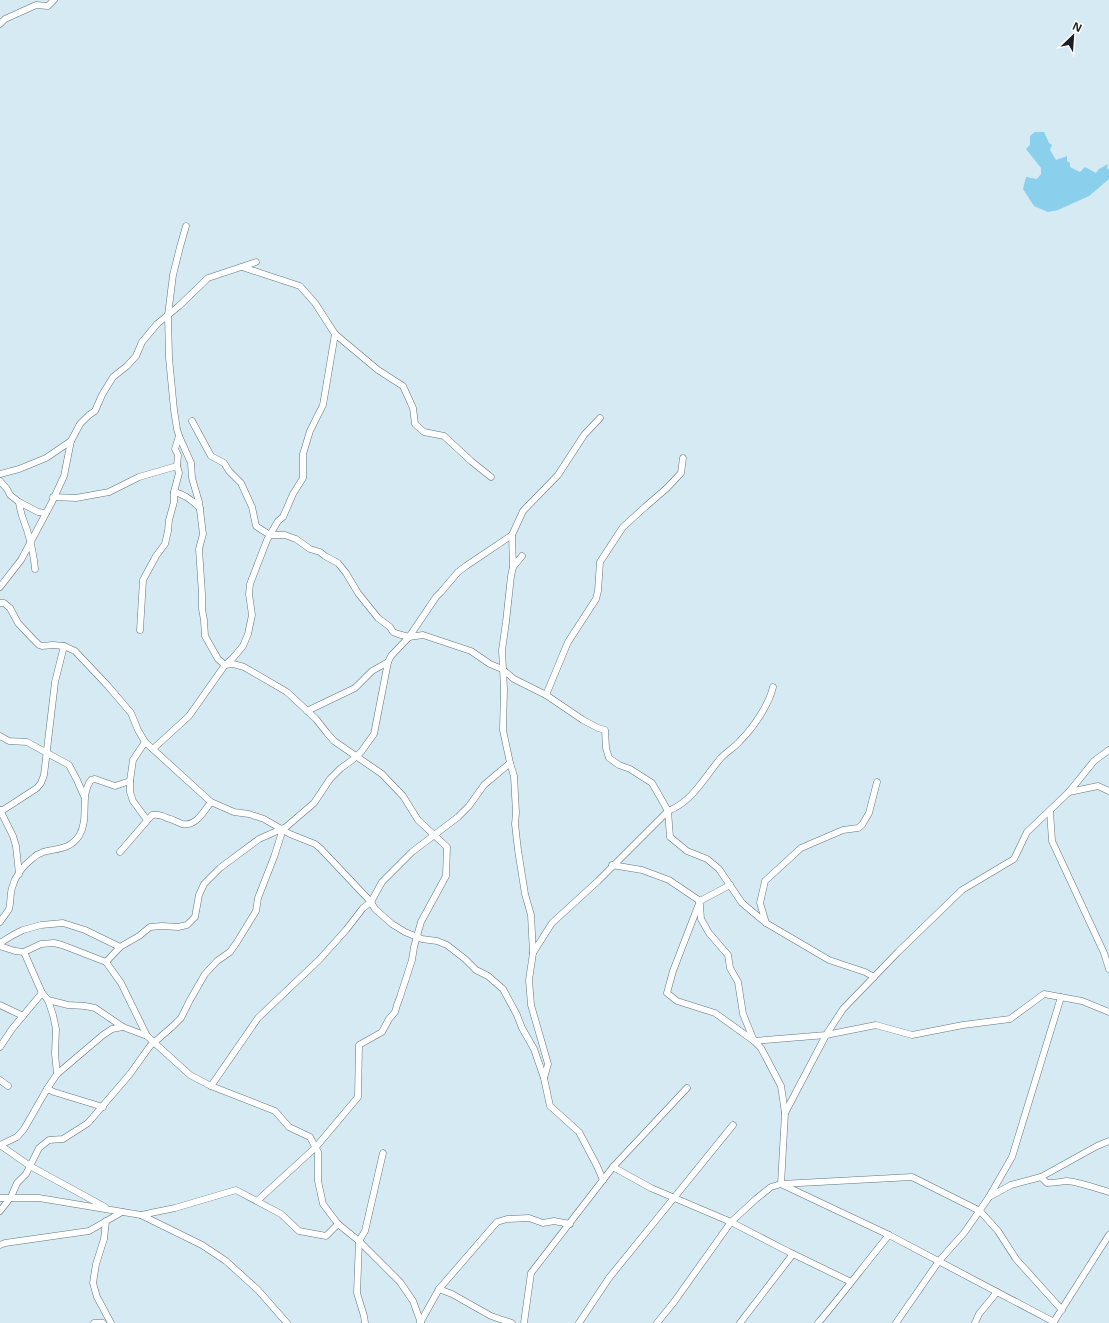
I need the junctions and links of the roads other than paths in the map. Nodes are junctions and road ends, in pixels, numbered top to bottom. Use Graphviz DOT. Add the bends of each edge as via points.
graph roads {
  1 [pos="54,0"];
  2 [pos="0,24"];
  3 [pos="186,226"];
  4 [pos="256,262"];
  5 [pos="242,267"];
  6 [pos="168,314"];
  7 [pos="335,334"];
  8 [pos="600,418"];
  9 [pos="192,421"];
  10 [pos="179,436"];
  11 [pos="71,441"];
  12 [pos="683,458"];
  13 [pos="177,466"];
  14 [pos="0,474"];
  15 [pos="491,477"];
  16 [pos="0,481"];
  17 [pos="174,492"];
  18 [pos="53,497"];
  19 [pos="18,502"];
  20 [pos="200,508"];
  21 [pos="46,513"];
  22 [pos="270,535"];
  23 [pos="512,535"];
  24 [pos="30,543"];
  25 [pos="522,556"];
  26 [pos="513,567"];
  27 [pos="35,569"];
  28 [pos="0,587"];
  29 [pos="0,603"];
  30 [pos="140,630"];
  31 [pos="409,637"];
  32 [pos="64,646"];
  33 [pos="388,662"];
  34 [pos="225,665"];
  35 [pos="502,669"];
  36 [pos="773,686"];
  37 [pos="546,694"];
  38 [pos="307,711"];
  39 [pos="0,736"];
  40 [pos="145,742"];
  41 [pos="153,749"];
  42 [pos="1109,750"];
  43 [pos="47,752"];
  44 [pos="356,756"];
  45 [pos="510,763"];
  46 [pos="130,781"];
  47 [pos="877,782"];
  48 [pos="1069,792"];
  49 [pos="1109,792"];
  50 [pos="84,796"];
  51 [pos="211,802"];
  52 [pos="0,810"];
  53 [pos="1050,810"];
  54 [pos="668,811"];
  55 [pos="147,820"];
  56 [pos="283,829"];
  57 [pos="435,835"];
  58 [pos="120,852"];
  59 [pos="612,865"];
  60 [pos="19,874"];
  61 [pos="730,885"];
  62 [pos="700,901"];
  63 [pos="371,902"];
  64 [pos="0,922"];
  65 [pos="766,923"];
  66 [pos="417,936"];
  67 [pos="0,945"];
  68 [pos="120,947"];
  69 [pos="24,952"];
  70 [pos="533,952"];
  71 [pos="106,962"];
  72 [pos="1109,970"];
  73 [pos="874,977"];
  74 [pos="42,993"];
  75 [pos="1061,997"];
  76 [pos="48,1000"];
  77 [pos="0,1005"];
  78 [pos="1109,1012"];
  79 [pos="23,1016"];
  80 [pos="123,1026"];
  81 [pos="826,1035"];
  82 [pos="147,1036"];
  83 [pos="754,1041"];
  84 [pos="154,1043"];
  85 [pos="0,1047"];
  86 [pos="57,1074"];
  87 [pos="544,1078"];
  88 [pos="0,1080"];
  89 [pos="8,1086"];
  90 [pos="211,1086"];
  91 [pos="687,1088"];
  92 [pos="47,1089"];
  93 [pos="103,1107"];
  94 [pos="784,1113"];
  95 [pos="733,1125"];
  96 [pos="1109,1141"];
  97 [pos="0,1145"];
  98 [pos="316,1148"];
  99 [pos="383,1153"];
  100 [pos="30,1166"];
  101 [pos="613,1167"];
  102 [pos="1041,1176"];
  103 [pos="603,1180"];
  104 [pos="781,1184"];
  105 [pos="1109,1192"];
  106 [pos="11,1197"];
  107 [pos="989,1197"];
  108 [pos="0,1198"];
  109 [pos="674,1198"];
  110 [pos="257,1201"];
  111 [pos="109,1210"];
  112 [pos="980,1211"];
  113 [pos="0,1212"];
  114 [pos="122,1212"];
  115 [pos="141,1215"];
  116 [pos="106,1221"];
  117 [pos="731,1222"];
  118 [pos="338,1224"];
  119 [pos="570,1224"];
  120 [pos="889,1235"];
  121 [pos="1109,1235"];
  122 [pos="359,1241"];
  123 [pos="0,1245"];
  124 [pos="793,1254"];
  125 [pos="939,1261"];
  126 [pos="852,1282"];
  127 [pos="439,1289"];
  128 [pos="997,1292"];
  129 [pos="1062,1310"];
  130 [pos="1054,1322"];
  131 [pos="94,1323"];
  132 [pos="103,1323"];
  133 [pos="111,1323"];
  134 [pos="287,1323"];
  135 [pos="365,1323"];
  136 [pos="421,1323"];
  137 [pos="512,1323"];
  138 [pos="524,1323"];
  139 [pos="579,1323"];
  140 [pos="658,1323"];
  141 [pos="740,1323"];
  142 [pos="818,1323"];
  143 [pos="896,1323"];
  144 [pos="974,1323"];
  1 -- 2 [label="street" via="48,6 36,5 5,19"];
  3 -- 6 [label="street" via="173,275"];
  4 -- 5 [label="street"];
  5 -- 6 [label="street" via="208,278"];
  5 -- 7 [label="street" via="300,286"];
  6 -- 10 [label="street" via="169,358"];
  6 -- 11 [label="street" via="142,342 136,356 113,377 96,411 89,414 80,424"];
  7 -- 15 [label="street" via="378,370 403,386 413,408 415,424 424,432 444,436"];
  7 -- 22 [label="street" via="323,404 310,431 303,454 303,478 292,494 283,517"];
  8 -- 23 [label="street" via="584,435 558,475 523,511"];
  9 -- 22 [label="street" via="211,456 224,463 241,483 252,507 256,526"];
  10 -- 13 [label="street" via="174,449 178,456"];
  10 -- 20 [label="street" via="191,463"];
  11 -- 14 [label="street" via="46,458"];
  11 -- 18 [label="street" via="64,476"];
  12 -- 37 [label="street" via="681,473 623,527 600,562 596,599 568,642"];
  13 -- 17 [label="street" via="179,473"];
  13 -- 18 [label="street" via="139,477 109,492 76,498"];
  16 -- 19 [label="street"];
  17 -- 20 [label="street" via="187,497"];
  17 -- 30 [label="street" via="164,544 143,580"];
  18 -- 21 [label="street"];
  19 -- 21 [label="street"];
  19 -- 24 [label="street"];
  20 -- 34 [label="street" via="203,534 199,555 205,636 218,659"];
  21 -- 24 [label="street"];
  22 -- 31 [label="street" via="285,535 296,539 338,563 378,618 393,632"];
  22 -- 34 [label="street" via="250,584 252,615 248,634 243,646"];
  23 -- 26 [label="street"];
  23 -- 31 [label="street" via="458,572 436,596"];
  24 -- 27 [label="street"];
  24 -- 28 [label="street" via="21,560"];
  25 -- 26 [label="street"];
  26 -- 35 [label="street" via="502,650"];
  29 -- 32 [label="street" via="10,608 18,623 40,645"];
  31 -- 33 [label="street"];
  31 -- 35 [label="street" via="423,635 454,644"];
  32 -- 40 [label="street" via="75,651 131,712"];
  32 -- 43 [label="street" via="56,682"];
  33 -- 38 [label="street" via="372,671 355,688"];
  33 -- 44 [label="street" via="375,731 365,748"];
  34 -- 38 [label="street" via="237,664 270,681 287,692"];
  34 -- 41 [label="street" via="190,716"];
  35 -- 37 [label="street" via="514,679"];
  35 -- 45 [label="street" via="502,730"];
  36 -- 54 [label="street" via="767,705 740,741 721,758 692,794"];
  37 -- 54 [label="street" via="583,720 605,730 609,758 652,783"];
  38 -- 44 [label="street" via="334,740"];
  39 -- 43 [label="street" via="9,741 27,742"];
  40 -- 41 [label="street"];
  40 -- 46 [label="street" via="133,760"];
  41 -- 51 [label="street"];
  42 -- 48 [label="street" via="1094,761"];
  43 -- 50 [label="street" via="69,765"];
  43 -- 52 [label="street" via="44,776 37,788"];
  44 -- 56 [label="street" via="337,771 314,803"];
  44 -- 57 [label="street" via="374,768 403,796 418,820"];
  45 -- 57 [label="street" via="484,786 458,817"];
  45 -- 70 [label="street" via="514,776 515,824 525,894 531,914"];
  46 -- 50 [label="street" via="116,786 91,780"];
  46 -- 55 [label="street" via="133,801"];
  47 -- 65 [label="street" via="869,813 862,825 843,830 801,848 765,881 760,903"];
  48 -- 49 [label="street" via="1098,786"];
  48 -- 53 [label="street"];
  50 -- 60 [label="street" via="84,821 76,839 62,849 39,853"];
  51 -- 55 [label="street" via="193,823 183,824 160,815 152,815"];
  51 -- 56 [label="street" via="234,812 264,819"];
  52 -- 60 [label="street" via="16,846"];
  53 -- 72 [label="street" via="1052,841 1104,953"];
  53 -- 73 [label="street" via="1027,832 1014,859 962,890"];
  54 -- 59 [label="street"];
  54 -- 61 [label="street" via="670,838 719,869"];
  55 -- 58 [label="street"];
  56 -- 63 [label="street" via="320,848"];
  56 -- 68 [label="street" via="259,839 220,868 204,884 195,917 186,925 150,927"];
  56 -- 84 [label="street" via="252,919 230,952 217,960 205,974 181,1018"];
  57 -- 63 [label="street" via="412,852 382,882"];
  57 -- 66 [label="street" via="447,847 446,876 421,922"];
  59 -- 62 [label="street" via="642,870 669,880"];
  59 -- 70 [label="street" via="552,923"];
  60 -- 64 [label="street" via="12,888 9,910"];
  61 -- 62 [label="street"];
  61 -- 65 [label="street" via="742,903"];
  62 -- 83 [label="street" via="701,919 728,955 730,968 738,982 743,1014"];
  62 -- 83 [label="street" via="673,971 668,993 677,1001 715,1013"];
  63 -- 66 [label="street" via="374,909 392,924"];
  63 -- 90 [label="street" via="319,960 258,1018"];
  65 -- 73 [label="street" via="829,960"];
  66 -- 87 [label="street" via="447,945 503,989 532,1044"];
  66 -- 98 [label="street" via="395,1012 382,1032 359,1045 358,1097"];
  67 -- 68 [label="street" via="23,930 63,923 85,930"];
  67 -- 69 [label="street"];
  68 -- 71 [label="street"];
  69 -- 71 [label="street" via="41,944 54,943"];
  69 -- 74 [label="street"];
  70 -- 87 [label="street" via="529,980 531,1004 548,1064"];
  71 -- 82 [label="street" via="121,983"];
  73 -- 81 [label="street" via="843,1009"];
  74 -- 76 [label="street"];
  74 -- 79 [label="street"];
  75 -- 78 [label="street" via="1082,1001"];
  75 -- 81 [label="street" via="1044,994 1010,1019 912,1035 876,1025"];
  75 -- 107 [label="street" via="1012,1157"];
  76 -- 80 [label="street" via="95,1008"];
  76 -- 86 [label="street" via="56,1029"];
  77 -- 79 [label="street"];
  79 -- 85 [label="street"];
  80 -- 82 [label="street"];
  80 -- 86 [label="street" via="103,1035"];
  81 -- 83 [label="street"];
  81 -- 94 [label="street"];
  82 -- 84 [label="street"];
  83 -- 94 [label="street" via="761,1048 781,1086"];
  84 -- 90 [label="street" via="190,1075"];
  84 -- 93 [label="street"];
  86 -- 92 [label="street"];
  87 -- 103 [label="street" via="550,1106 579,1132"];
  88 -- 89 [label="street"];
  90 -- 98 [label="street" via="275,1111 289,1127 310,1137"];
  91 -- 101 [label="street"];
  92 -- 93 [label="street"];
  92 -- 97 [label="street" via="24,1129 17,1137"];
  93 -- 100 [label="street" via="88,1123 63,1139 49,1140 39,1148"];
  94 -- 104 [label="street"];
  95 -- 109 [label="street"];
  96 -- 102 [label="street"];
  97 -- 100 [label="street"];
  98 -- 110 [label="street"];
  98 -- 118 [label="street" via="318,1181 323,1204"];
  99 -- 122 [label="street" via="365,1231"];
  100 -- 106 [label="street"];
  100 -- 111 [label="street"];
  101 -- 103 [label="street"];
  101 -- 109 [label="street"];
  102 -- 105 [label="street" via="1047,1183 1075,1183"];
  102 -- 107 [label="street" via="1011,1185"];
  103 -- 119 [label="street"];
  104 -- 112 [label="street" via="912,1177"];
  104 -- 117 [label="street" via="771,1187"];
  104 -- 120 [label="street"];
  106 -- 108 [label="street"];
  106 -- 111 [label="street" via="39,1198"];
  106 -- 113 [label="street"];
  107 -- 112 [label="street"];
  109 -- 117 [label="street"];
  109 -- 139 [label="street" via="609,1278"];
  110 -- 115 [label="street" via="236,1190"];
  110 -- 118 [label="street" via="281,1214 299,1231 326,1236"];
  111 -- 114 [label="street"];
  112 -- 125 [label="street"];
  112 -- 129 [label="street" via="998,1231 1016,1259"];
  114 -- 115 [label="street"];
  114 -- 116 [label="street"];
  115 -- 134 [label="street" via="202,1245 226,1261 258,1290"];
  116 -- 123 [label="street" via="88,1231"];
  116 -- 133 [label="street" via="93,1283 97,1297"];
  117 -- 124 [label="street"];
  117 -- 140 [label="street"];
  118 -- 122 [label="street"];
  119 -- 127 [label="street" via="529,1218 497,1222"];
  119 -- 138 [label="street" via="531,1273"];
  120 -- 125 [label="street"];
  120 -- 126 [label="street"];
  121 -- 129 [label="street"];
  122 -- 135 [label="street" via="357,1293"];
  122 -- 136 [label="street" via="400,1282 413,1301"];
  124 -- 126 [label="street"];
  124 -- 141 [label="street"];
  125 -- 128 [label="street"];
  125 -- 143 [label="street"];
  126 -- 142 [label="street"];
  127 -- 136 [label="street"];
  127 -- 137 [label="street" via="491,1316"];
  128 -- 130 [label="street"];
  128 -- 144 [label="street"];
  129 -- 130 [label="street"];
  131 -- 132 [label="street"];
}
